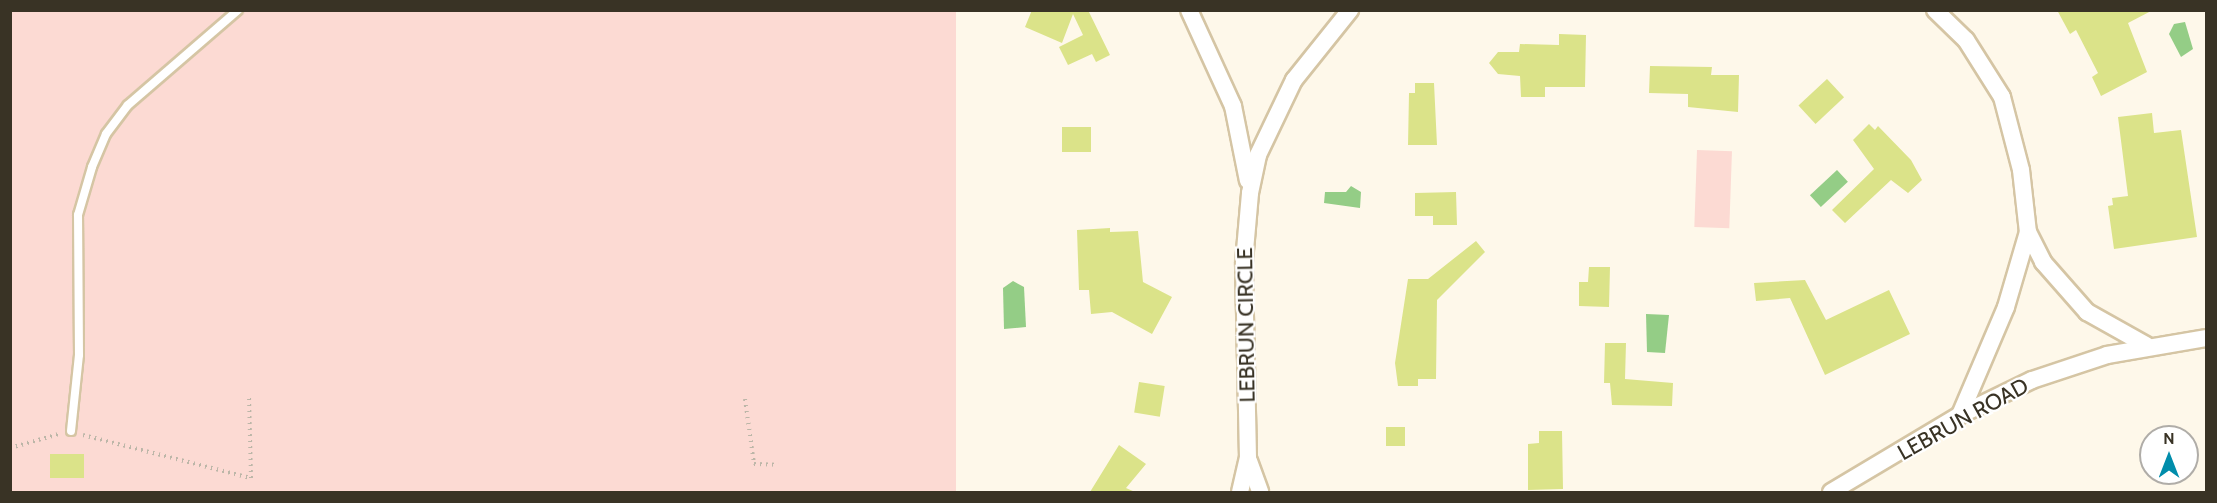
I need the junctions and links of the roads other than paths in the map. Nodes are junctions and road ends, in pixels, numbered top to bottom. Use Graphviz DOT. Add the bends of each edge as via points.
graph roads {
  1 [pos="238,10"];
  2 [pos="1189,10"];
  3 [pos="1350,10"];
  4 [pos="1935,10"];
  5 [pos="1250,193"];
  6 [pos="2028,232"];
  7 [pos="2206,338"];
  8 [pos="2146,345"];
  9 [pos="1960,415"];
  10 [pos="71,431"];
  11 [pos="1248,458"];
  12 [pos="1240,492"];
  13 [pos="1260,492"];
  14 [pos="1831,492"];
  1 -- 10 [label="lane" via="128,105 106,134 92,167 78,215 79,355"];
  2 -- 5 [label="street, LEBRUN CIRCLE" via="1233,106"];
  3 -- 5 [label="street, LEBRUN CIRCLE" via="1294,80 1258,155"];
  4 -- 6 [label="street" via="1966,40 2002,97 2021,170"];
  5 -- 11 [label="street, LEBRUN CIRCLE" via="1244,262"];
  6 -- 8 [label="street" via="2063,290 2115,331"];
  6 -- 9 [label="street" via="2000,326"];
  7 -- 8 [label="street, LEBRUN ROAD"];
  8 -- 9 [label="street, LEBRUN ROAD" via="2032,380"];
  9 -- 14 [label="street, LEBRUN ROAD"];
  11 -- 12 [label="street, LEBRUN CIRCLE"];
  11 -- 13 [label="street, LEBRUN CIRCLE"];
}
